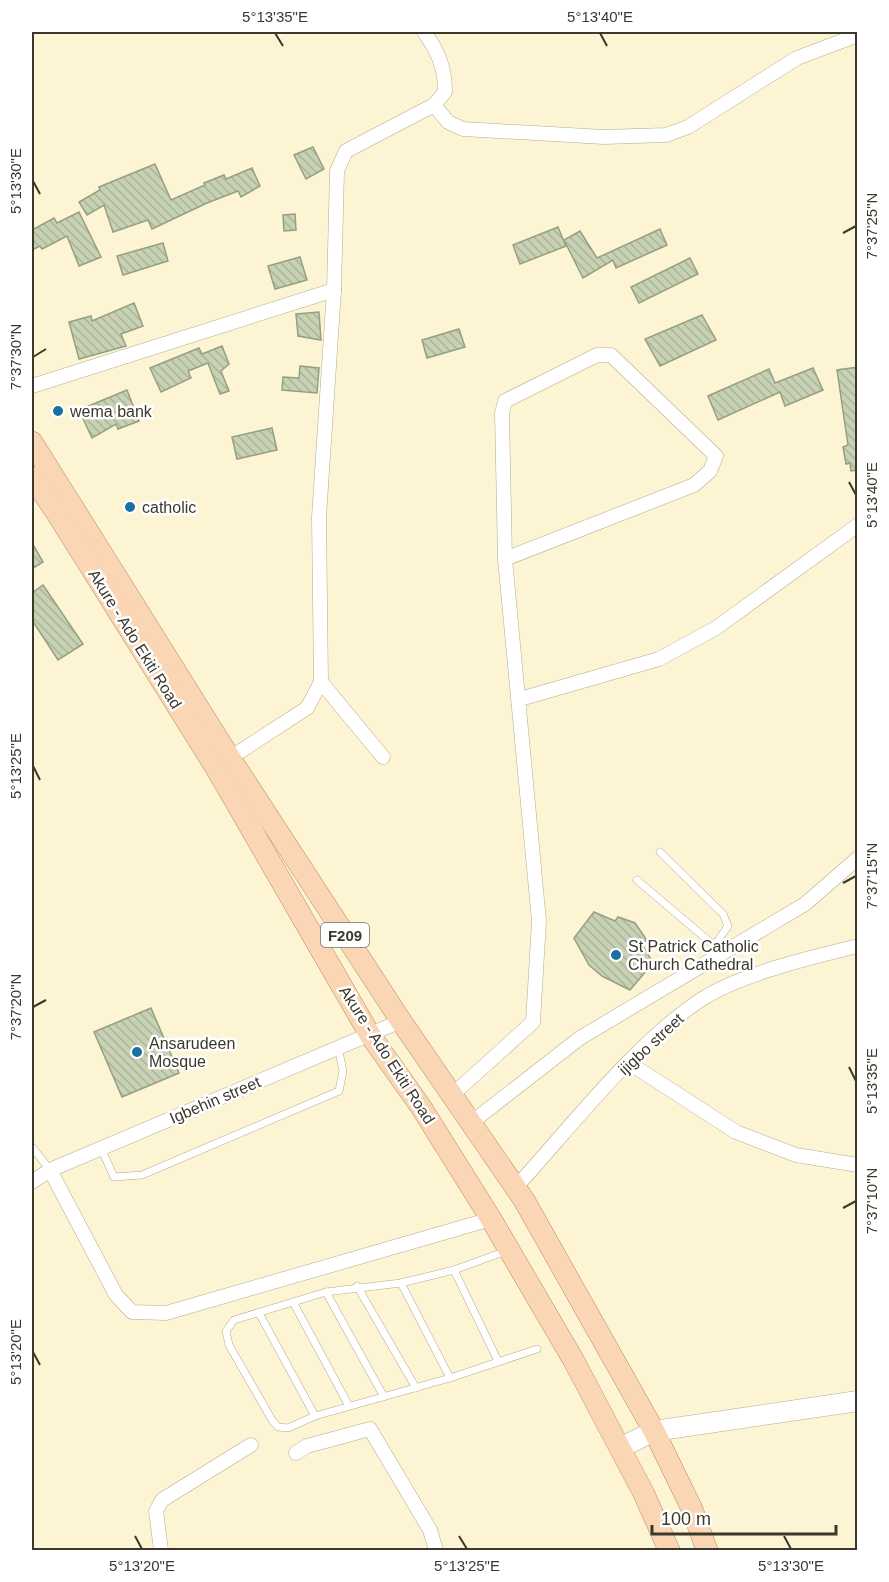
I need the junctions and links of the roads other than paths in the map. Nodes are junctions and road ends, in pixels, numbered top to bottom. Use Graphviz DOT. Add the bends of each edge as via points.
graph roads {
  1 [pos="424,32"];
  2 [pos="858,36"];
  3 [pos="434,105"];
  4 [pos="334,290"];
  5 [pos="32,386"];
  6 [pos="32,442"];
  7 [pos="32,477"];
  8 [pos="858,525"];
  9 [pos="505,558"];
  10 [pos="321,682"];
  11 [pos="520,699"];
  12 [pos="383,757"];
  13 [pos="230,758"];
  14 [pos="660,852"];
  15 [pos="858,858"];
  16 [pos="637,880"];
  17 [pos="858,946"];
  18 [pos="719,950"];
  19 [pos="401,1021"];
  20 [pos="370,1035"];
  21 [pos="338,1047"];
  22 [pos="629,1063"];
  23 [pos="452,1095"];
  24 [pos="472,1122"];
  25 [pos="32,1147"];
  26 [pos="100,1148"];
  27 [pos="858,1165"];
  28 [pos="50,1170"];
  29 [pos="32,1182"];
  30 [pos="516,1187"];
  31 [pos="491,1219"];
  32 [pos="509,1250"];
  33 [pos="454,1270"];
  34 [pos="401,1283"];
  35 [pos="357,1286"];
  36 [pos="326,1292"];
  37 [pos="293,1302"];
  38 [pos="258,1313"];
  39 [pos="537,1349"];
  40 [pos="498,1361"];
  41 [pos="450,1378"];
  42 [pos="416,1388"];
  43 [pos="384,1397"];
  44 [pos="858,1401"];
  45 [pos="349,1406"];
  46 [pos="315,1416"];
  47 [pos="654,1431"];
  48 [pos="251,1445"];
  49 [pos="620,1448"];
  50 [pos="296,1453"];
  51 [pos="161,1551"];
  52 [pos="436,1551"];
  53 [pos="669,1551"];
  54 [pos="707,1551"];
  1 -- 3 [label="street" via="445,71 445,92"];
  2 -- 3 [label="street" via="797,58 688,127 666,135 604,137 463,129 448,122"];
  3 -- 4 [label="street" via="346,151 337,171"];
  4 -- 5 [label="street"];
  4 -- 10 [label="street" via="319,517"];
  6 -- 13 [label="main road, Akure - Ado Ekiti Road / F209"];
  7 -- 20 [label="main road, Akure - Ado Ekiti Road / F209" via="216,768"];
  8 -- 11 [label="street" via="716,628 659,659"];
  9 -- 9 [label="street" via="502,413 505,401 513,395 597,355 611,355 716,456 710,471 694,485"];
  9 -- 11 [label="street"];
  10 -- 12 [label="street"];
  10 -- 13 [label="street" via="307,708"];
  11 -- 23 [label="street" via="540,921 533,1022"];
  13 -- 19 [label="main road, Akure - Ado Ekiti Road / F209"];
  14 -- 18 [label="lane" via="723,914 728,926"];
  15 -- 18 [label="street" via="805,904"];
  16 -- 18 [label="lane"];
  17 -- 22 [label="street, ijigbo street" via="746,978 703,998 663,1028"];
  18 -- 24 [label="street" via="580,1038"];
  19 -- 20 [label="street, Igbehin street"];
  19 -- 23 [label="main road, Akure - Ado Ekiti Road / F209"];
  20 -- 21 [label="street, Igbehin street"];
  20 -- 31 [label="main road, Akure - Ado Ekiti Road / F209" via="421,1107"];
  21 -- 26 [label="street, Igbehin street"];
  21 -- 26 [label="lane" via="343,1071 339,1091 142,1175 114,1177"];
  22 -- 27 [label="street" via="736,1132 796,1155"];
  22 -- 30 [label="street, ijigbo street"];
  23 -- 24 [label="main road, Akure - Ado Ekiti Road / F209"];
  24 -- 30 [label="main road, Akure - Ado Ekiti Road / F209"];
  25 -- 28 [label="lane"];
  26 -- 28 [label="street, Igbehin street"];
  28 -- 29 [label="street, Igbehin street"];
  28 -- 31 [label="street" via="116,1296 132,1312 166,1313"];
  30 -- 47 [label="main road, Akure - Ado Ekiti Road / F209"];
  31 -- 32 [label="main road, Akure - Ado Ekiti Road / F209"];
  32 -- 33 [label="lane"];
  32 -- 49 [label="main road, Akure - Ado Ekiti Road / F209"];
  33 -- 34 [label="lane"];
  33 -- 40 [label="lane"];
  34 -- 35 [label="lane"];
  34 -- 41 [label="lane"];
  35 -- 36 [label="lane"];
  35 -- 42 [label="lane"];
  36 -- 37 [label="lane"];
  36 -- 43 [label="lane"];
  37 -- 38 [label="lane"];
  37 -- 45 [label="lane"];
  38 -- 46 [label="lane"];
  38 -- 46 [label="lane" via="228,1324 229,1345 278,1427 288,1428"];
  39 -- 40 [label="lane"];
  40 -- 41 [label="lane"];
  41 -- 42 [label="lane"];
  42 -- 43 [label="lane"];
  43 -- 45 [label="lane"];
  44 -- 47 [label="main road"];
  45 -- 46 [label="lane"];
  47 -- 49 [label="main road"];
  47 -- 54 [label="main road, F209" via="692,1509"];
  48 -- 51 [label="street" via="162,1500 156,1511"];
  49 -- 53 [label="main road, Akure - Ado Ekiti Road / F209"];
  50 -- 52 [label="street" via="307,1446 370,1429 430,1530"];
}
